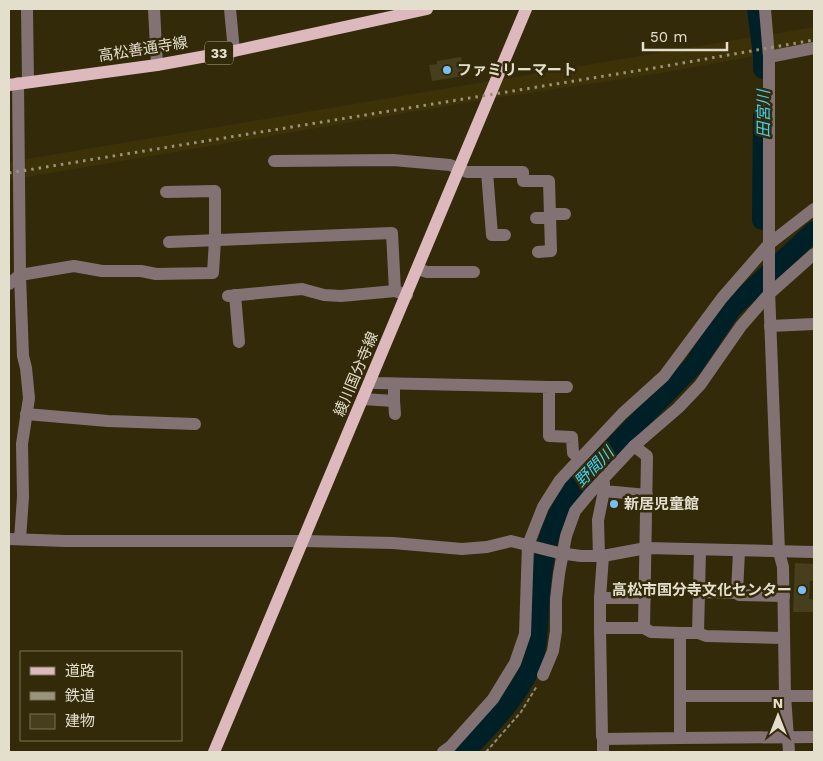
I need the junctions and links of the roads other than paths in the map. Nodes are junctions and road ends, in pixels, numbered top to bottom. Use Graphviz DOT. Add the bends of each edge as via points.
graph roads {
  1 [pos="27,9"];
  2 [pos="154,9"];
  3 [pos="230,9"];
  4 [pos="427,9"];
  5 [pos="526,9"];
  6 [pos="765,9"];
  7 [pos="814,48"];
  8 [pos="234,50"];
  9 [pos="769,58"];
  10 [pos="157,65"];
  11 [pos="18,83"];
  12 [pos="274,161"];
  13 [pos="460,169"];
  14 [pos="487,172"];
  15 [pos="166,192"];
  16 [pos="814,209"];
  17 [pos="565,214"];
  18 [pos="550,216"];
  19 [pos="536,218"];
  20 [pos="505,235"];
  21 [pos="215,240"];
  22 [pos="169,242"];
  23 [pos="769,247"];
  24 [pos="538,252"];
  25 [pos="814,254"];
  26 [pos="418,269"];
  27 [pos="474,272"];
  28 [pos="20,275"];
  29 [pos="9,284"];
  30 [pos="769,292"];
  31 [pos="401,293"];
  32 [pos="814,324"];
  33 [pos="770,326"];
  34 [pos="239,342"];
  35 [pos="370,382"];
  36 [pos="394,384"];
  37 [pos="549,387"];
  38 [pos="567,387"];
  39 [pos="363,399"];
  40 [pos="26,414"];
  41 [pos="195,424"];
  42 [pos="634,446"];
  43 [pos="579,458"];
  44 [pos="605,478"];
  45 [pos="604,491"];
  46 [pos="647,496"];
  47 [pos="14,539"];
  48 [pos="304,541"];
  49 [pos="530,546"];
  50 [pos="646,548"];
  51 [pos="700,550"];
  52 [pos="739,551"];
  53 [pos="779,552"];
  54 [pos="814,552"];
  55 [pos="561,554"];
  56 [pos="601,556"];
  57 [pos="699,592"];
  58 [pos="736,593"];
  59 [pos="784,596"];
  60 [pos="600,598"];
  61 [pos="645,598"];
  62 [pos="600,628"];
  63 [pos="644,628"];
  64 [pos="680,633"];
  65 [pos="698,633"];
  66 [pos="783,638"];
  67 [pos="543,675"];
  68 [pos="680,696"];
  69 [pos="785,696"];
  70 [pos="814,696"];
  71 [pos="680,738"];
  72 [pos="788,738"];
  73 [pos="814,738"];
  74 [pos="603,746"];
  75 [pos="214,752"];
  76 [pos="443,752"];
  77 [pos="789,752"];
  1 -- 11 [label="street"];
  2 -- 10 [label="street"];
  3 -- 8 [label="street"];
  4 -- 8 [label="main road, 高松善通寺線 / 33"];
  5 -- 13 [label="main road, 綾川国分寺線"];
  6 -- 9 [label="street"];
  7 -- 9 [label="street"];
  8 -- 10 [label="main road, 高松善通寺線 / 33"];
  9 -- 23 [label="street"];
  10 -- 11 [label="main road, 高松善通寺線 / 33"];
  11 -- 28 [label="street"];
  12 -- 13 [label="street" via="393,160 450,165"];
  13 -- 14 [label="street"];
  13 -- 26 [label="main road, 綾川国分寺線"];
  14 -- 18 [label="street" via="523,172 523,182 549,181"];
  14 -- 20 [label="street" via="492,236"];
  15 -- 21 [label="street" via="215,191"];
  16 -- 23 [label="street"];
  17 -- 18 [label="street"];
  18 -- 19 [label="street"];
  18 -- 24 [label="street" via="551,251"];
  21 -- 22 [label="street"];
  21 -- 28 [label="street" via="213,273 156,274 74,266"];
  21 -- 31 [label="street" via="392,232"];
  23 -- 30 [label="street"];
  23 -- 43 [label="street" via="722,298 664,376"];
  25 -- 30 [label="street"];
  26 -- 27 [label="street" via="427,272"];
  26 -- 31 [label="main road, 綾川国分寺線"];
  28 -- 29 [label="street"];
  28 -- 40 [label="street" via="23,356 29,398"];
  30 -- 33 [label="street"];
  30 -- 42 [label="street" via="700,385"];
  31 -- 34 [label="street" via="341,296 302,289 231,296"];
  31 -- 35 [label="main road, 綾川国分寺線"];
  32 -- 33 [label="street"];
  33 -- 53 [label="street"];
  35 -- 36 [label="street"];
  35 -- 39 [label="main road, 綾川国分寺線"];
  36 -- 37 [label="street"];
  36 -- 39 [label="street" via="394,407"];
  37 -- 38 [label="street"];
  37 -- 43 [label="street" via="549,436 572,437 573,453"];
  39 -- 48 [label="main road, 綾川国分寺線"];
  40 -- 41 [label="street"];
  40 -- 47 [label="street" via="22,444 23,497"];
  42 -- 44 [label="street"];
  42 -- 46 [label="street" via="647,456"];
  43 -- 49 [label="street" via="542,507"];
  44 -- 45 [label="street"];
  44 -- 55 [label="street" via="575,511"];
  45 -- 46 [label="street"];
  45 -- 56 [label="street" via="598,520"];
  46 -- 50 [label="street"];
  47 -- 48 [label="street"];
  48 -- 49 [label="street" via="393,543 462,549 510,541"];
  48 -- 75 [label="main road, 綾川国分寺線"];
  49 -- 55 [label="street"];
  49 -- 76 [label="street" via="525,634 515,663 493,699"];
  50 -- 51 [label="street"];
  50 -- 56 [label="street"];
  50 -- 61 [label="street"];
  51 -- 52 [label="street"];
  51 -- 57 [label="street"];
  52 -- 53 [label="street"];
  52 -- 58 [label="street"];
  53 -- 54 [label="street"];
  53 -- 59 [label="street"];
  55 -- 56 [label="street"];
  55 -- 67 [label="street" via="556,631 553,651"];
  56 -- 60 [label="street"];
  57 -- 58 [label="street"];
  57 -- 65 [label="street"];
  58 -- 59 [label="street"];
  59 -- 66 [label="street"];
  60 -- 61 [label="street"];
  60 -- 62 [label="street"];
  61 -- 63 [label="street"];
  62 -- 63 [label="street"];
  62 -- 74 [label="street"];
  63 -- 64 [label="street" via="651,632"];
  64 -- 65 [label="street"];
  64 -- 68 [label="street"];
  65 -- 66 [label="street" via="706,636"];
  66 -- 69 [label="street"];
  68 -- 69 [label="street"];
  68 -- 71 [label="street"];
  69 -- 70 [label="street"];
  69 -- 72 [label="street"];
  71 -- 72 [label="street"];
  71 -- 74 [label="street"];
  72 -- 73 [label="street"];
  72 -- 77 [label="street"];
}
